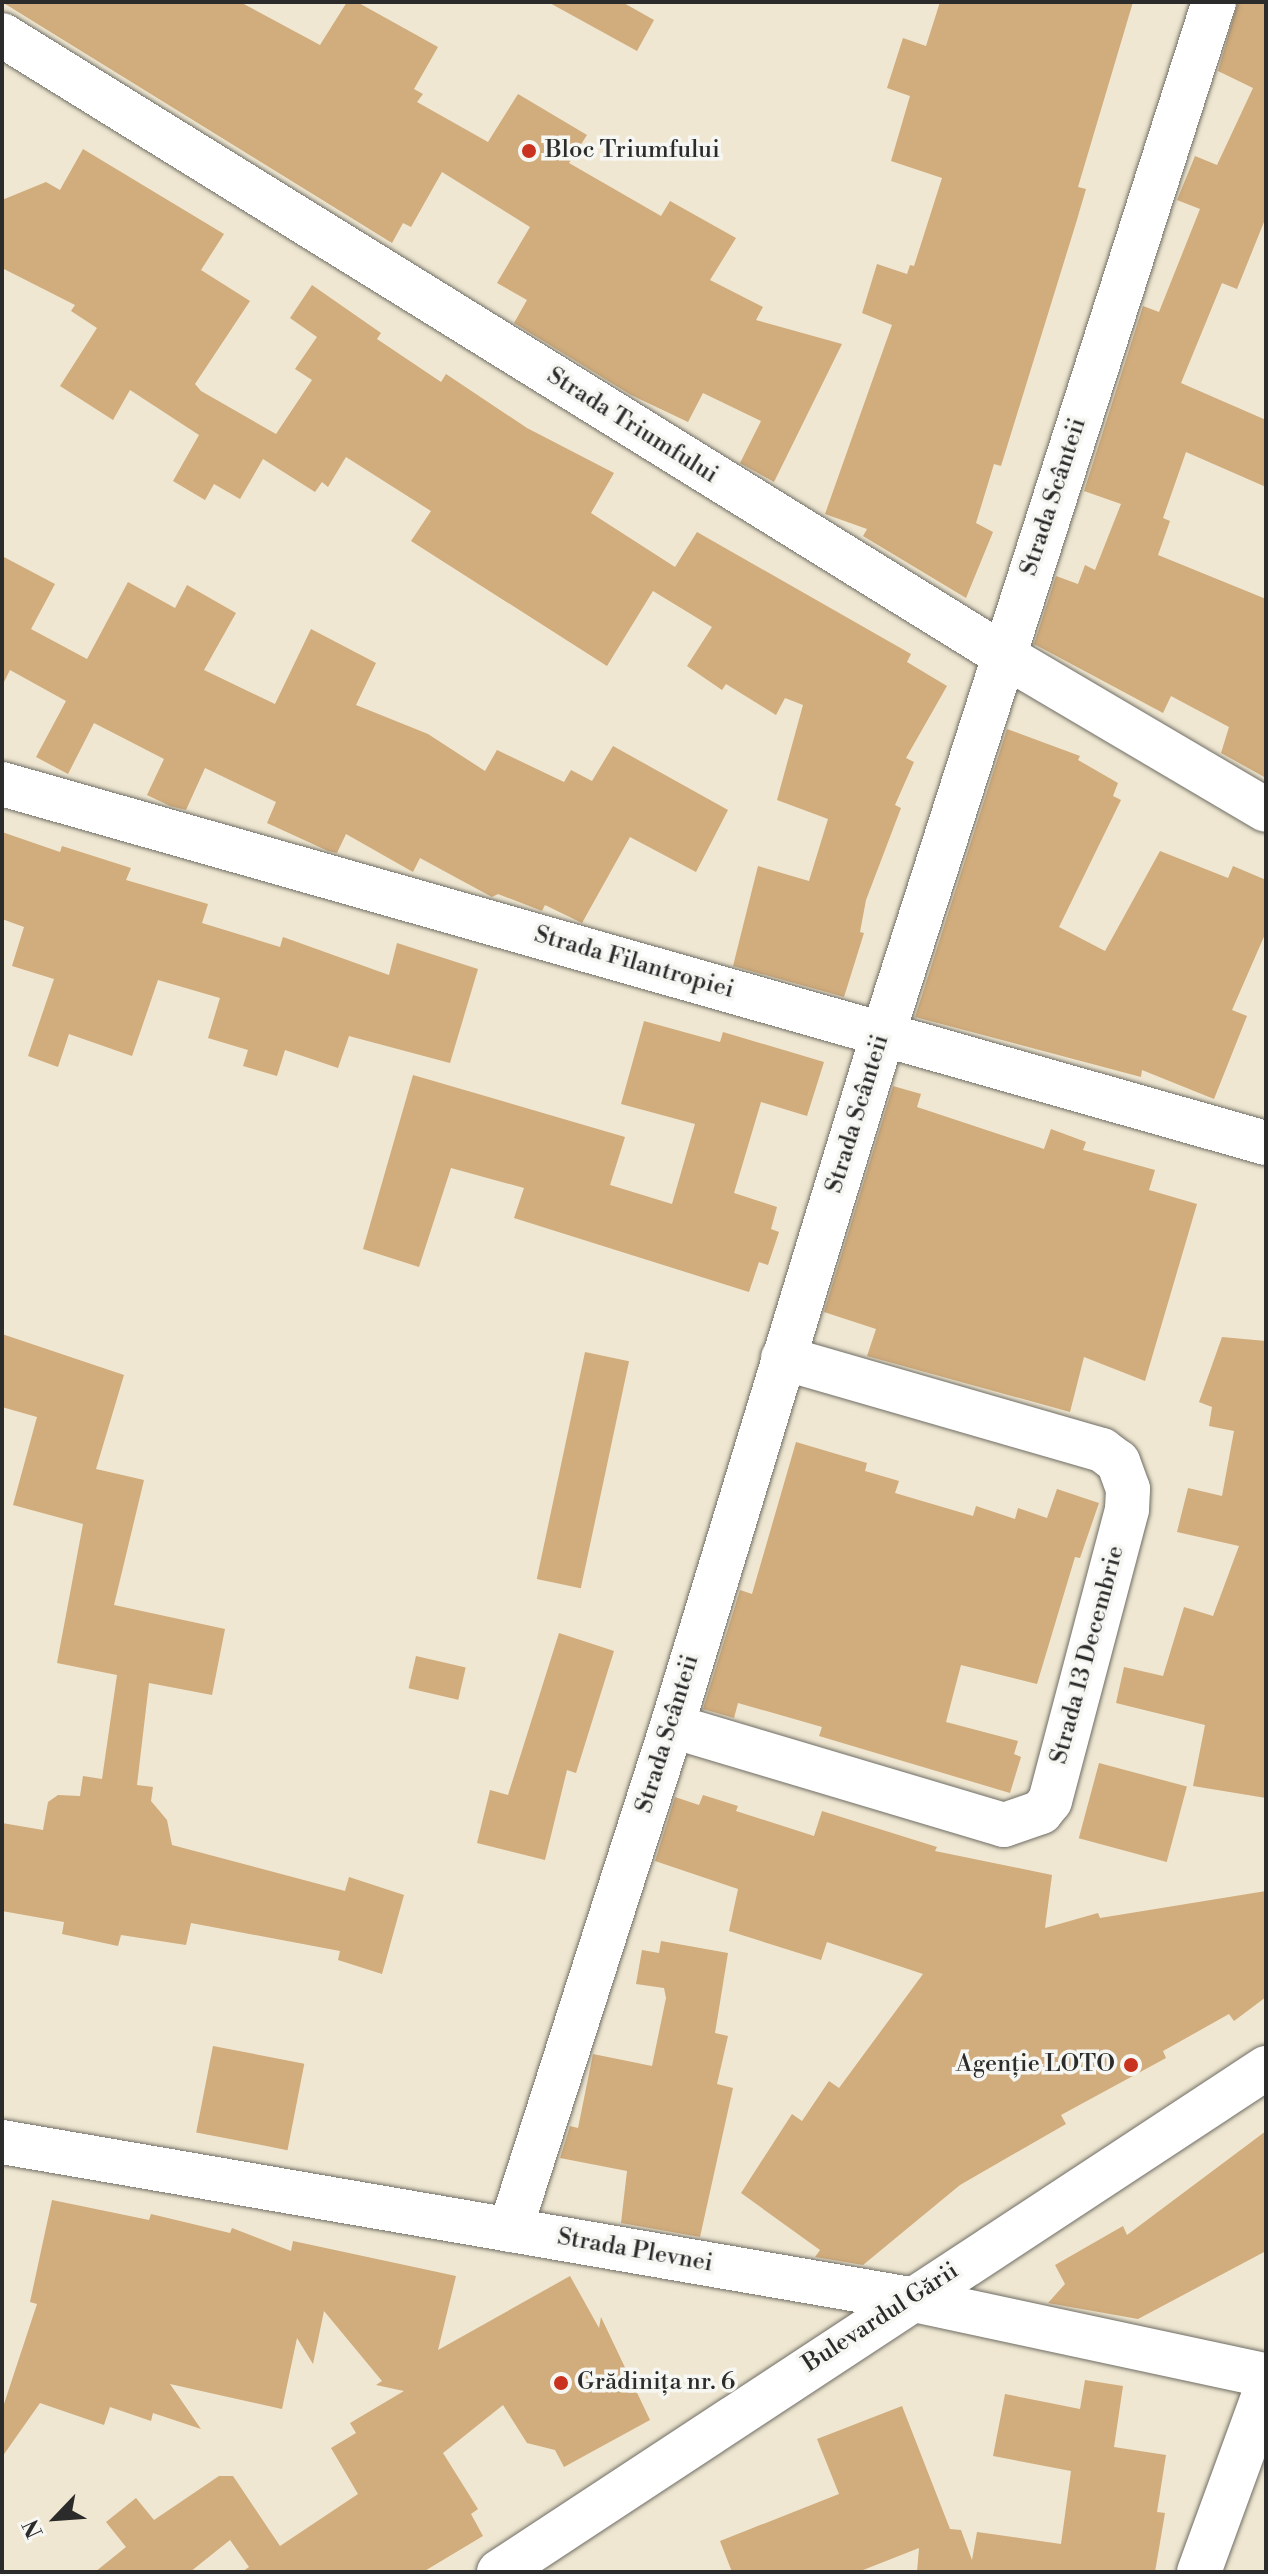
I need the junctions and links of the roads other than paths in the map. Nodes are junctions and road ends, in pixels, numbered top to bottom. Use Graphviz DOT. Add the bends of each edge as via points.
graph roads {
  1 [pos="1214,2"];
  2 [pos="2,35"];
  3 [pos="1003,655"];
  4 [pos="2,784"];
  5 [pos="1266,810"];
  6 [pos="883,1034"];
  7 [pos="1266,1143"];
  8 [pos="783,1358"];
  9 [pos="672,1726"];
  10 [pos="1266,2068"];
  11 [pos="2,2142"];
  12 [pos="510,2230"];
  13 [pos="910,2299"];
  14 [pos="1266,2375"];
  15 [pos="1266,2389"];
  16 [pos="499,2572"];
  17 [pos="1199,2572"];
  1 -- 3 [label="street, Strada Scânteii"];
  2 -- 3 [label="street, Strada Triumfului"];
  3 -- 5 [label="street, Strada Triumfului"];
  3 -- 6 [label="street, Strada Scânteii"];
  4 -- 6 [label="street, Strada Filantropiei"];
  6 -- 7 [label="street, Strada Filantropiei"];
  6 -- 8 [label="street, Strada Scânteii"];
  8 -- 9 [label="street, Strada Scânteii"];
  8 -- 9 [label="street, Strada 13 Decembrie" via="1102,1450 1118,1462 1128,1489 1127,1509 1050,1801 1041,1812 1004,1825"];
  9 -- 12 [label="street, Strada Scânteii"];
  10 -- 13 [label="street, Bulevardul Gării"];
  11 -- 12 [label="street, Strada Plevnei"];
  12 -- 13 [label="street, Strada Plevnei"];
  13 -- 14 [label="street, Strada Plevnei"];
  13 -- 16 [label="street, Bulevardul Gării"];
  15 -- 17 [label="street"];
}
